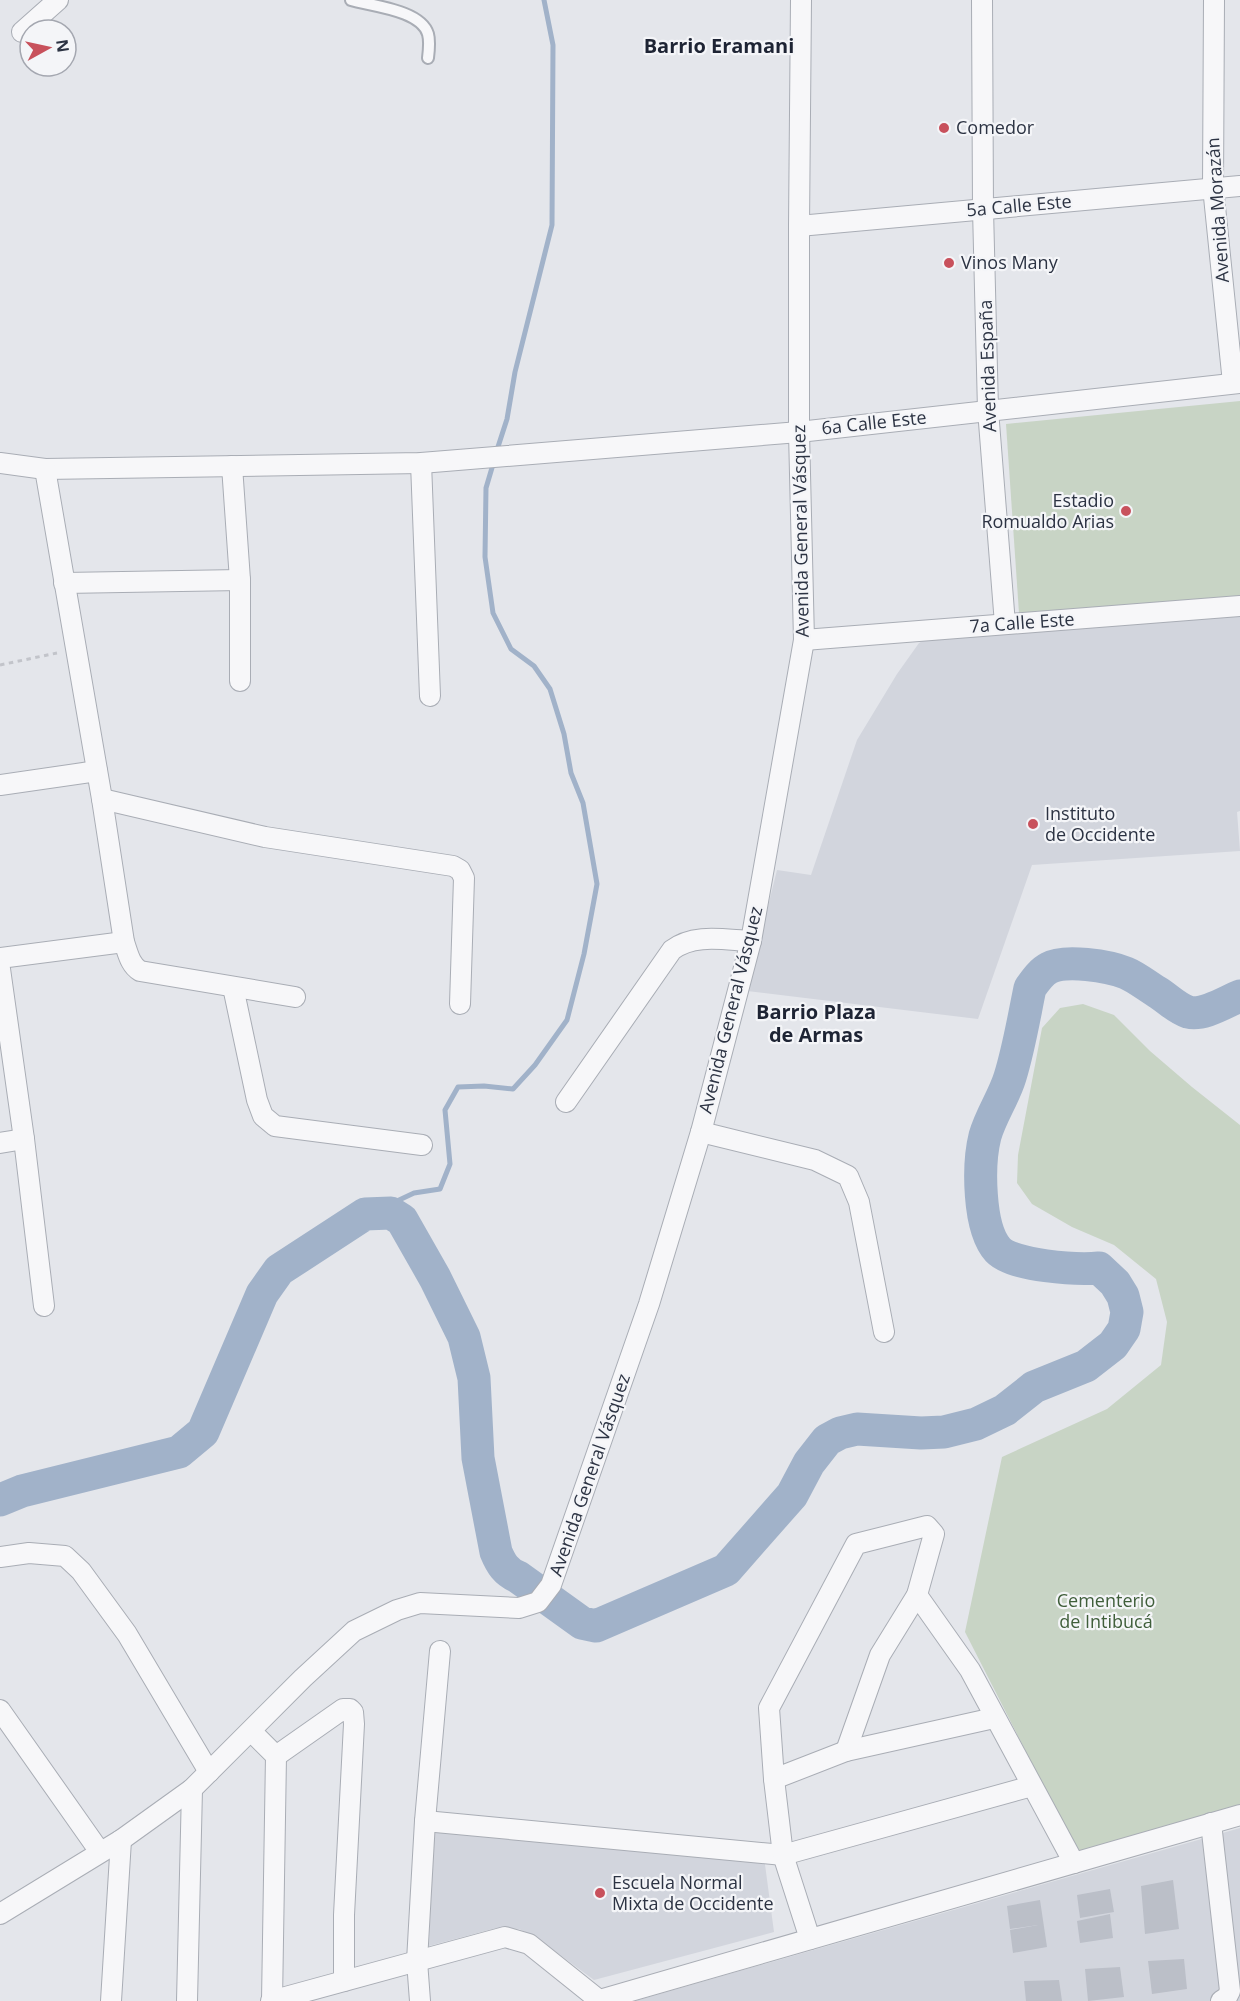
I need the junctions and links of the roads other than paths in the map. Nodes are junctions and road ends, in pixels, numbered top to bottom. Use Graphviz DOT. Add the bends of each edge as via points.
graph roads {
  1 [pos="58,0"];
  2 [pos="351,0"];
  3 [pos="801,0"];
  4 [pos="982,0"];
  5 [pos="1214,0"];
  6 [pos="38,18"];
  7 [pos="428,58"];
  8 [pos="1240,186"];
  9 [pos="1213,187"];
  10 [pos="983,209"];
  11 [pos="799,226"];
  12 [pos="1236,383"];
  13 [pos="988,410"];
  14 [pos="799,432"];
  15 [pos="0,463"];
  16 [pos="421,463"];
  17 [pos="232,466"];
  18 [pos="45,469"];
  19 [pos="240,580"];
  20 [pos="64,583"];
  21 [pos="1240,606"];
  22 [pos="1005,624"];
  23 [pos="804,640"];
  24 [pos="240,681"];
  25 [pos="430,696"];
  26 [pos="97,771"];
  27 [pos="0,785"];
  28 [pos="102,799"];
  29 [pos="751,941"];
  30 [pos="124,942"];
  31 [pos="0,958"];
  32 [pos="0,969"];
  33 [pos="233,987"];
  34 [pos="295,997"];
  35 [pos="460,1004"];
  36 [pos="566,1102"];
  37 [pos="700,1132"];
  38 [pos="24,1139"];
  39 [pos="0,1143"];
  40 [pos="422,1145"];
  41 [pos="44,1306"];
  42 [pos="884,1332"];
  43 [pos="0,1557"];
  44 [pos="917,1595"];
  45 [pos="440,1651"];
  46 [pos="0,1710"];
  47 [pos="994,1718"];
  48 [pos="252,1732"];
  49 [pos="846,1751"];
  50 [pos="276,1756"];
  51 [pos="209,1772"];
  52 [pos="774,1779"];
  53 [pos="1032,1786"];
  54 [pos="192,1789"];
  55 [pos="1240,1815"];
  56 [pos="425,1821"];
  57 [pos="1211,1823"];
  58 [pos="121,1840"];
  59 [pos="100,1852"];
  60 [pos="783,1855"];
  61 [pos="1074,1863"];
  62 [pos="0,1914"];
  63 [pos="810,1939"];
  64 [pos="417,1961"];
  65 [pos="344,1981"];
  66 [pos="111,2001"];
  67 [pos="187,2001"];
  68 [pos="271,2001"];
  69 [pos="420,2001"];
  70 [pos="597,2001"];
  71 [pos="1221,2001"];
  1 -- 6 [label="street"];
  2 -- 7 [label="lane" via="415,18 428,33"];
  3 -- 11 [label="street, Avenida General Vásquez"];
  4 -- 10 [label="street, Avenida España"];
  5 -- 9 [label="street, Avenida Morazán"];
  8 -- 9 [label="street, 5a Calle Este"];
  9 -- 10 [label="street, 5a Calle Este"];
  9 -- 12 [label="street, Avenida Morazán"];
  10 -- 11 [label="street, 5a Calle Este"];
  10 -- 13 [label="street, Avenida España"];
  11 -- 14 [label="street, Avenida General Vásquez"];
  12 -- 13 [label="street, 6a Calle Este"];
  13 -- 14 [label="street, 6a Calle Este"];
  13 -- 22 [label="street, Avenida España"];
  14 -- 16 [label="street, 6a Calle Este"];
  14 -- 23 [label="street, Avenida General Vásquez"];
  15 -- 18 [label="street, 6a Calle Este"];
  16 -- 17 [label="street, 6a Calle Este"];
  16 -- 25 [label="street"];
  17 -- 18 [label="street, 6a Calle Este"];
  17 -- 19 [label="street"];
  18 -- 20 [label="street"];
  19 -- 20 [label="street"];
  19 -- 24 [label="street"];
  20 -- 26 [label="street"];
  21 -- 22 [label="street, 7a Calle Este"];
  22 -- 23 [label="street, 7a Calle Este"];
  23 -- 29 [label="street, Avenida General Vásquez"];
  26 -- 27 [label="street"];
  26 -- 28 [label="street"];
  28 -- 30 [label="street"];
  28 -- 35 [label="street" via="265,837 460,870 464,878"];
  29 -- 36 [label="street" via="699,939 682,942 672,950"];
  29 -- 37 [label="street, Avenida General Vásquez"];
  30 -- 31 [label="street"];
  30 -- 33 [label="street" via="135,968"];
  32 -- 38 [label="street"];
  33 -- 34 [label="street"];
  33 -- 40 [label="street" via="263,1116 275,1126"];
  37 -- 42 [label="street" via="815,1160 848,1176 859,1202"];
  37 -- 48 [label="street, Avenida General Vásquez" via="649,1304 551,1585 537,1602 519,1608 420,1603 354,1631"];
  38 -- 39 [label="street"];
  38 -- 41 [label="street"];
  43 -- 51 [label="street" via="29,1553 65,1556 81,1571 127,1634"];
  44 -- 47 [label="street" via="970,1670"];
  44 -- 49 [label="street" via="880,1655"];
  44 -- 52 [label="street" via="934,1534 931,1529 927,1526 856,1544 769,1708"];
  45 -- 56 [label="street"];
  46 -- 59 [label="street"];
  47 -- 49 [label="street"];
  47 -- 53 [label="street"];
  48 -- 50 [label="street"];
  48 -- 51 [label="street, Avenida General Vásquez"];
  49 -- 52 [label="street"];
  50 -- 65 [label="street" via="343,1709 352,1712"];
  50 -- 68 [label="street"];
  51 -- 54 [label="street, Avenida General Vásquez"];
  52 -- 60 [label="street"];
  53 -- 60 [label="street"];
  53 -- 61 [label="street"];
  54 -- 58 [label="street, Avenida General Vásquez"];
  54 -- 67 [label="street"];
  55 -- 57 [label="street"];
  56 -- 60 [label="street"];
  56 -- 64 [label="street"];
  57 -- 61 [label="street"];
  57 -- 71 [label="street" via="1230,1991"];
  58 -- 59 [label="street, Avenida General Vásquez"];
  58 -- 66 [label="street"];
  59 -- 62 [label="street, Avenida General Vásquez"];
  60 -- 63 [label="street"];
  61 -- 63 [label="street"];
  63 -- 70 [label="street"];
  64 -- 65 [label="street"];
  64 -- 69 [label="street"];
  64 -- 70 [label="street" via="504,1937 529,1944"];
  65 -- 68 [label="street"];
}
